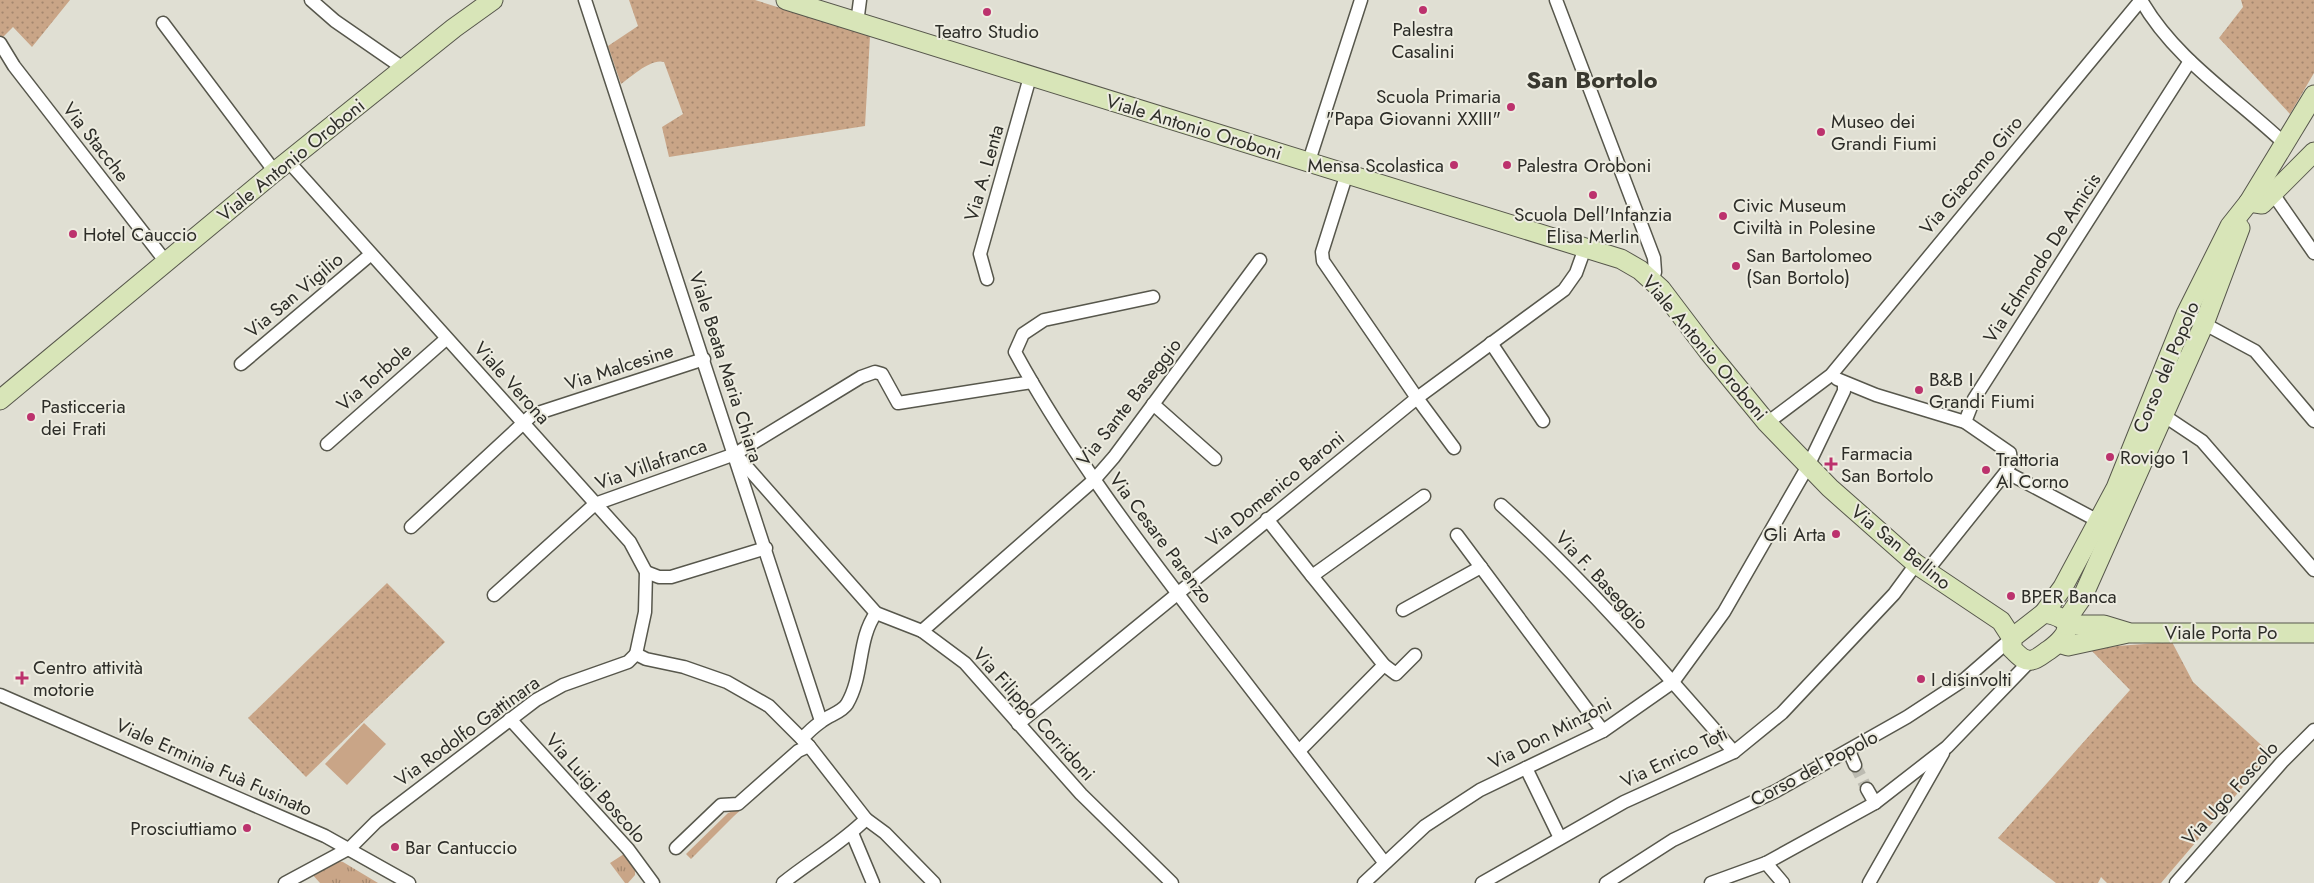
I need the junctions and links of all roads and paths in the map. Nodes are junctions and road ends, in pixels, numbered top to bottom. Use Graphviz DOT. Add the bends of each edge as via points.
graph roads {
  1 [pos="311,0"];
  2 [pos="493,0"];
  3 [pos="585,0"];
  4 [pos="786,0"];
  5 [pos="860,0"];
  6 [pos="1361,0"];
  7 [pos="1556,0"];
  8 [pos="2141,0"];
  9 [pos="163,23"];
  10 [pos="857,24"];
  11 [pos="0,43"];
  12 [pos="2190,61"];
  13 [pos="403,68"];
  14 [pos="1030,77"];
  15 [pos="2314,95"];
  16 [pos="2286,144"];
  17 [pos="2314,147"];
  18 [pos="2314,152"];
  19 [pos="1309,161"];
  20 [pos="282,167"];
  21 [pos="1347,173"];
  22 [pos="2267,187"];
  23 [pos="2249,202"];
  24 [pos="1585,248"];
  25 [pos="2314,253"];
  26 [pos="370,255"];
  27 [pos="1260,260"];
  28 [pos="166,262"];
  29 [pos="987,279"];
  30 [pos="1652,280"];
  31 [pos="1153,297"];
  32 [pos="2186,314"];
  33 [pos="2204,324"];
  34 [pos="446,338"];
  35 [pos="1491,343"];
  36 [pos="704,359"];
  37 [pos="241,364"];
  38 [pos="1831,375"];
  39 [pos="1032,382"];
  40 [pos="1844,383"];
  41 [pos="1417,398"];
  42 [pos="0,400"];
  43 [pos="1153,404"];
  44 [pos="2156,410"];
  45 [pos="1543,421"];
  46 [pos="2314,421"];
  47 [pos="1965,422"];
  48 [pos="1767,423"];
  49 [pos="523,424"];
  50 [pos="327,444"];
  51 [pos="1454,448"];
  52 [pos="735,454"];
  53 [pos="1215,459"];
  54 [pos="1808,466"];
  55 [pos="2006,472"];
  56 [pos="1094,480"];
  57 [pos="1424,496"];
  58 [pos="595,504"];
  59 [pos="1502,505"];
  60 [pos="1267,518"];
  61 [pos="2106,524"];
  62 [pos="410,527"];
  63 [pos="1457,535"];
  64 [pos="766,548"];
  65 [pos="1481,567"];
  66 [pos="1921,568"];
  67 [pos="2314,570"];
  68 [pos="646,572"];
  69 [pos="1312,576"];
  70 [pos="1177,593"];
  71 [pos="494,595"];
  72 [pos="2083,596"];
  73 [pos="1403,610"];
  74 [pos="876,613"];
  75 [pos="2044,614"];
  76 [pos="2066,622"];
  77 [pos="2104,625"];
  78 [pos="922,631"];
  79 [pos="2018,633"];
  80 [pos="2128,633"];
  81 [pos="2314,633"];
  82 [pos="2058,643"];
  83 [pos="636,654"];
  84 [pos="1415,655"];
  85 [pos="2031,660"];
  86 [pos="1384,665"];
  87 [pos="1673,682"];
  88 [pos="0,695"];
  89 [pos="510,720"];
  90 [pos="821,721"];
  91 [pos="1018,724"];
  92 [pos="2314,730"];
  93 [pos="1603,731"];
  94 [pos="805,742"];
  95 [pos="1947,747"];
  96 [pos="1299,751"];
  97 [pos="1849,751"];
  98 [pos="1734,752"];
  99 [pos="1855,765"];
  100 [pos="1526,768"];
  101 [pos="1867,789"];
  102 [pos="1875,803"];
  103 [pos="866,819"];
  104 [pos="852,833"];
  105 [pos="1560,838"];
  106 [pos="350,848"];
  107 [pos="676,848"];
  108 [pos="1384,862"];
  109 [pos="1766,863"];
  110 [pos="649,882"];
  111 [pos="285,883"];
  112 [pos="409,883"];
  113 [pos="783,883"];
  114 [pos="873,883"];
  115 [pos="934,883"];
  116 [pos="1172,883"];
  117 [pos="1364,883"];
  118 [pos="1482,883"];
  119 [pos="1606,883"];
  120 [pos="1711,883"];
  121 [pos="1783,883"];
  122 [pos="1869,883"];
  123 [pos="2176,883"];
  1 -- 13 [label="street" via="335,21"];
  2 -- 13 [label="street, Viale Antonio Oroboni"];
  3 -- 36 [label="street, Viale Beata Maria Chiara"];
  4 -- 10 [label="street, Viale Antonio Oroboni"];
  5 -- 10 [label="street"];
  6 -- 19 [label="street"];
  7 -- 30 [label="street" via="1654,258"];
  8 -- 12 [label="street" via="2153,19"];
  8 -- 38 [label="street, Via Giacomo Giro"];
  9 -- 20 [label="street, Viale Verona"];
  10 -- 14 [label="street, Viale Antonio Oroboni"];
  11 -- 28 [label="street, Via Stacche" via="14,66"];
  12 -- 16 [label="street"];
  12 -- 47 [label="street, Via Edmondo De Amicis" via="1974,399"];
  13 -- 20 [label="street, Viale Antonio Oroboni"];
  14 -- 19 [label="street, Viale Antonio Oroboni"];
  14 -- 29 [label="street, Via A. Lenta" via="980,254"];
  15 -- 16 [label="street"];
  16 -- 17 [label="street" via="2302,150"];
  16 -- 22 [label="street"];
  18 -- 22 [label="street"];
  19 -- 21 [label="street, Viale Antonio Oroboni"];
  20 -- 26 [label="street, Viale Verona"];
  20 -- 28 [label="street, Viale Antonio Oroboni"];
  21 -- 24 [label="street, Viale Antonio Oroboni"];
  21 -- 41 [label="street" via="1322,261"];
  22 -- 23 [label="street" via="2262,204"];
  22 -- 25 [label="street"];
  23 -- 32 [label="street, Corso del Popolo" via="2230,226"];
  23 -- 33 [label="street, Corso del Popolo"];
  24 -- 30 [label="street, Viale Antonio Oroboni" via="1620,259"];
  24 -- 35 [label="street, Via Domenico Baroni" via="1576,273 1564,290"];
  26 -- 34 [label="street, Viale Verona"];
  26 -- 37 [label="street, Via San Vigilio"];
  27 -- 43 [label="street, Via Sante Baseggio"];
  28 -- 42 [label="street, Viale Antonio Oroboni"];
  30 -- 48 [label="street, Viale Antonio Oroboni"];
  31 -- 39 [label="street, Via Cesare Parenzo" via="1044,320 1023,334 1015,352"];
  32 -- 33 [label="street"];
  32 -- 44 [label="street, Corso del Popolo"];
  33 -- 44 [label="street, Corso del Popolo"];
  33 -- 46 [label="street" via="2255,351"];
  34 -- 49 [label="street, Viale Verona"];
  34 -- 50 [label="street, Via Torbole"];
  35 -- 41 [label="street, Via Domenico Baroni"];
  35 -- 45 [label="street"];
  36 -- 49 [label="street, Via Malcesine" via="532,415"];
  36 -- 52 [label="street, Viale Beata Maria Chiara"];
  38 -- 40 [label="street"];
  38 -- 48 [label="street, Via Giacomo Giro"];
  39 -- 52 [label="street, Via Villafranca" via="898,404 882,374 875,372 861,377"];
  39 -- 56 [label="street, Via Cesare Parenzo"];
  40 -- 47 [label="street"];
  40 -- 54 [label="street" via="1844,391"];
  41 -- 51 [label="street"];
  41 -- 60 [label="street, Via Domenico Baroni"];
  43 -- 53 [label="street"];
  43 -- 56 [label="street, Via Sante Baseggio"];
  44 -- 61 [label="street, Corso del Popolo"];
  44 -- 67 [label="street" via="2202,441"];
  47 -- 55 [label="street" via="2010,453 2011,462"];
  48 -- 54 [label="street, Viale Antonio Oroboni"];
  49 -- 58 [label="street, Viale Verona"];
  49 -- 62 [label="street, Via Malcesine"];
  52 -- 58 [label="street, Via Villafranca"];
  52 -- 64 [label="street, Viale Beata Maria Chiara"];
  52 -- 74 [label="street, Via Filippo Corridoni"];
  54 -- 66 [label="street, Via San Bellino"];
  54 -- 87 [label="street, Via Don Minzoni" via="1724,612"];
  55 -- 61 [label="street"];
  55 -- 66 [label="street, Via Enrico Toti"];
  56 -- 70 [label="street, Via Cesare Parenzo"];
  56 -- 78 [label="street, Via Sante Baseggio"];
  57 -- 69 [label="street"];
  58 -- 68 [label="street, Viale Verona" via="630,542"];
  58 -- 71 [label="street, Via Villafranca"];
  59 -- 87 [label="street, Via F. Baseggio"];
  60 -- 69 [label="street"];
  60 -- 70 [label="street, Via Domenico Baroni"];
  61 -- 72 [label="street, Corso del Popolo"];
  61 -- 75 [label="street, Corso del Popolo"];
  63 -- 65 [label="street"];
  64 -- 68 [label="street" via="671,577"];
  64 -- 90 [label="street, Viale Beata Maria Chiara"];
  65 -- 73 [label="street"];
  65 -- 93 [label="street"];
  66 -- 79 [label="street, Via San Bellino" via="2001,621 2014,622"];
  66 -- 98 [label="street, Via Enrico Toti" via="1782,713"];
  68 -- 83 [label="street, Viale Verona" via="645,612"];
  69 -- 86 [label="street"];
  70 -- 91 [label="street, Via Domenico Baroni"];
  70 -- 96 [label="street, Via Cesare Parenzo"];
  72 -- 76 [label="street, Corso del Popolo"];
  72 -- 77 [label="street, Viale Porta Po" via="2091,615"];
  74 -- 78 [label="street, Via Filippo Corridoni"];
  74 -- 90 [label="street" via="864,637 858,676 846,705"];
  75 -- 76 [label="street, Viale Porta Po" via="2058,615"];
  75 -- 79 [label="street, Corso del Popolo"];
  76 -- 77 [label="street, Viale Porta Po"];
  76 -- 82 [label="street, Corso del Popolo" via="2067,633"];
  77 -- 80 [label="street, Viale Porta Po"];
  78 -- 91 [label="street, Via Filippo Corridoni" via="964,663"];
  79 -- 85 [label="street" via="2012,649 2022,659"];
  79 -- 97 [label="street, Corso del Popolo" via="1965,679"];
  80 -- 81 [label="street, Viale Porta Po"];
  80 -- 82 [label="street, Viale Porta Po" via="2068,646"];
  82 -- 85 [label="street"];
  83 -- 89 [label="street, Via Rodolfo Gattinara" via="628,662 563,685"];
  83 -- 94 [label="street" via="684,666 727,682 768,706"];
  84 -- 86 [label="street" via="1396,674"];
  85 -- 95 [label="street"];
  86 -- 96 [label="street"];
  87 -- 93 [label="street, Via Don Minzoni"];
  87 -- 98 [label="street, Via F. Baseggio"];
  88 -- 106 [label="street, Viale Erminia Fuà Fusinato"];
  89 -- 106 [label="street, Via Rodolfo Gattinara" via="376,822"];
  89 -- 110 [label="street, Via Luigi Boscolo" via="628,849"];
  90 -- 94 [label="street"];
  91 -- 116 [label="street, Via Filippo Corridoni" via="1081,794"];
  92 -- 123 [label="street, Via Ugo Foscolo"];
  93 -- 100 [label="street, Via Don Minzoni"];
  94 -- 103 [label="street"];
  94 -- 107 [label="street" via="798,752 738,804 721,805"];
  95 -- 102 [label="street"];
  95 -- 122 [label="street"];
  96 -- 108 [label="street, Via Cesare Parenzo"];
  97 -- 99 [label="street"];
  97 -- 119 [label="street, Corso del Popolo" via="1776,791 1673,840"];
  98 -- 105 [label="street, Via Enrico Toti" via="1624,802"];
  100 -- 105 [label="street"];
  100 -- 108 [label="street, Via Don Minzoni" via="1480,790 1425,826"];
  101 -- 102 [label="street"];
  102 -- 109 [label="street"];
  103 -- 104 [label="street"];
  103 -- 115 [label="street" via="885,833"];
  104 -- 113 [label="street"];
  104 -- 114 [label="street"];
  105 -- 118 [label="street, Via Enrico Toti"];
  106 -- 111 [label="street, Via Rodolfo Gattinara"];
  106 -- 112 [label="street, Viale Erminia Fuà Fusinato"];
  108 -- 117 [label="street, Via Don Minzoni"];
  109 -- 120 [label="street"];
  109 -- 121 [label="street"];
}
